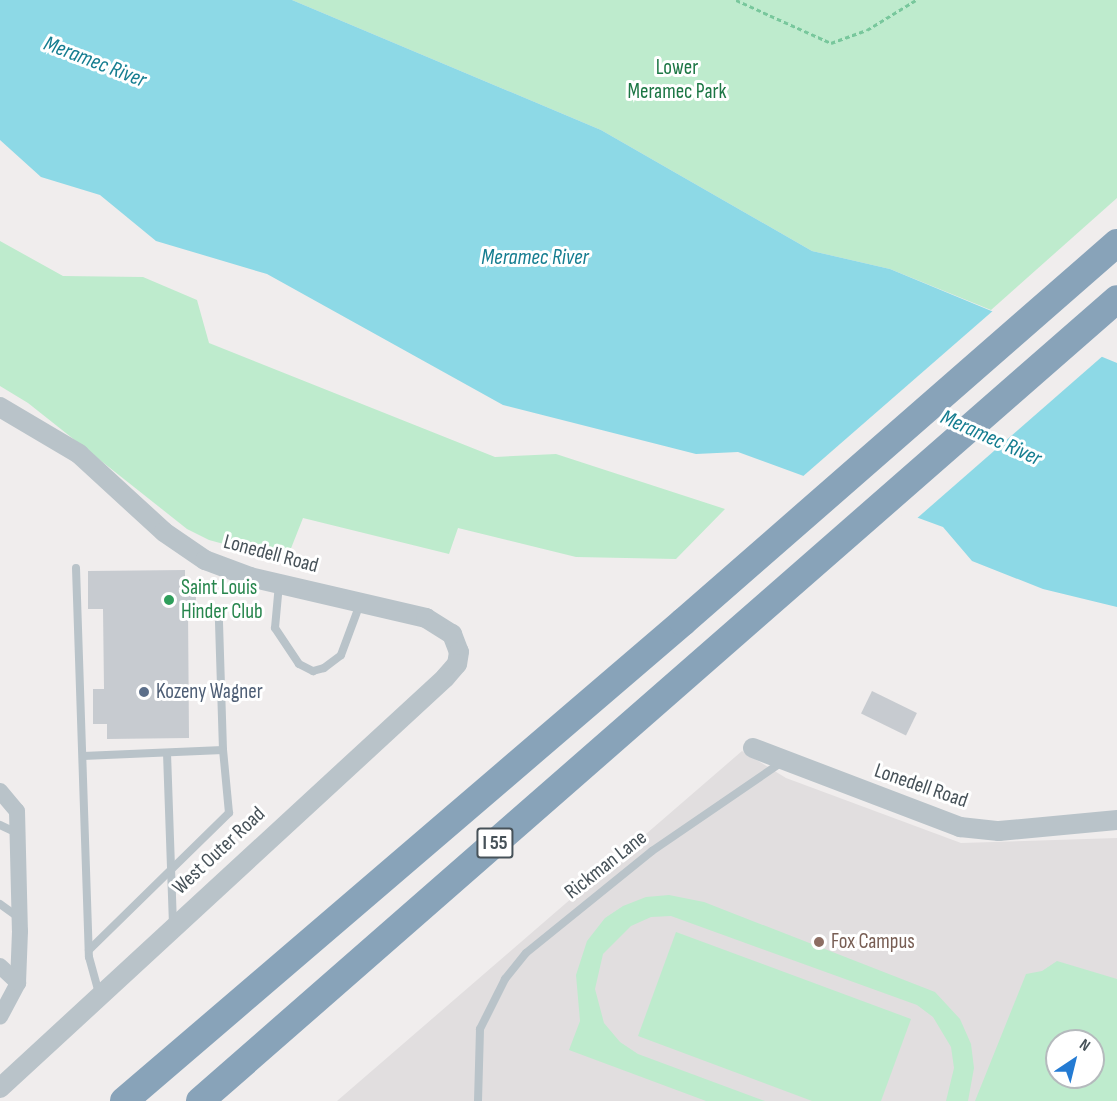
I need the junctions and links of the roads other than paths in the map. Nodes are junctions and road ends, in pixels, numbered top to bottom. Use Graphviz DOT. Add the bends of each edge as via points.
graph roads {
  1 [pos="1117,243"];
  2 [pos="1117,299"];
  3 [pos="0,407"];
  4 [pos="76,568"];
  5 [pos="279,584"];
  6 [pos="361,602"];
  7 [pos="219,620"];
  8 [pos="459,645"];
  9 [pos="753,748"];
  10 [pos="223,750"];
  11 [pos="166,753"];
  12 [pos="83,756"];
  13 [pos="786,761"];
  14 [pos="0,791"];
  15 [pos="1117,820"];
  16 [pos="0,825"];
  17 [pos="17,833"];
  18 [pos="171,870"];
  19 [pos="0,904"];
  20 [pos="20,918"];
  21 [pos="174,927"];
  22 [pos="89,950"];
  23 [pos="0,966"];
  24 [pos="18,983"];
  25 [pos="100,997"];
  26 [pos="0,1017"];
  27 [pos="0,1088"];
  28 [pos="124,1101"];
  29 [pos="200,1101"];
  30 [pos="478,1101"];
  1 -- 28 [label="highway, I 55"];
  2 -- 29 [label="highway, I 55"];
  3 -- 5 [label="street, Lonedell Road" via="89,462 164,532 196,556 235,573"];
  4 -- 12 [label="lane"];
  5 -- 6 [label="street, Lonedell Road"];
  5 -- 6 [label="lane" via="275,628 299,664 313,671 341,655"];
  6 -- 8 [label="street, Lonedell Road" via="433,621 452,634"];
  7 -- 10 [label="lane"];
  8 -- 21 [label="street, West Outer Road" via="457,663 445,678"];
  9 -- 13 [label="street, Lonedell Road"];
  10 -- 11 [label="lane"];
  10 -- 18 [label="lane" via="229,813"];
  11 -- 12 [label="lane"];
  11 -- 18 [label="lane"];
  12 -- 22 [label="lane"];
  13 -- 15 [label="street, Lonedell Road" via="960,827 999,831"];
  13 -- 30 [label="lane, Rickman Lane" via="773,765 652,851 526,953 506,979 480,1029"];
  14 -- 17 [label="street" via="16,811"];
  16 -- 17 [label="lane"];
  17 -- 20 [label="street"];
  18 -- 21 [label="lane"];
  18 -- 22 [label="lane"];
  19 -- 20 [label="lane"];
  20 -- 24 [label="street"];
  21 -- 25 [label="street, West Outer Road"];
  22 -- 25 [label="lane"];
  23 -- 24 [label="street"];
  24 -- 26 [label="street"];
  25 -- 27 [label="street, West Outer Road"];
}
